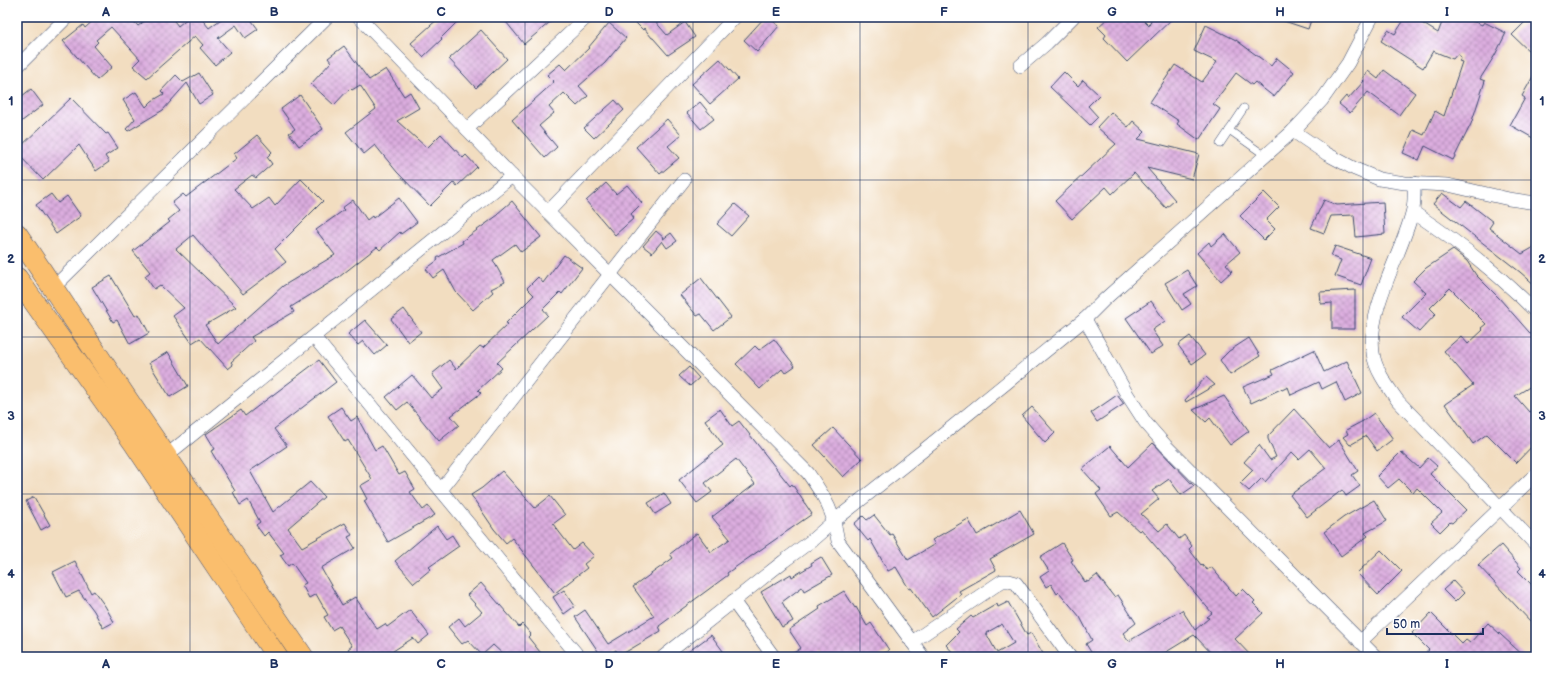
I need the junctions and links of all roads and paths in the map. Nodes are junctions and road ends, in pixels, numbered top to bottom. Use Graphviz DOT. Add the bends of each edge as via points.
graph roads {
  1 [pos="67,17"];
  2 [pos="327,17"];
  3 [pos="359,17"];
  4 [pos="587,17"];
  5 [pos="735,17"];
  6 [pos="1073,17"];
  7 [pos="1372,17"];
  8 [pos="1020,66"];
  9 [pos="17,67"];
  10 [pos="1244,108"];
  11 [pos="467,129"];
  12 [pos="1229,130"];
  13 [pos="1293,131"];
  14 [pos="1220,144"];
  15 [pos="1266,156"];
  16 [pos="512,176"];
  17 [pos="684,180"];
  18 [pos="1414,183"];
  19 [pos="1536,203"];
  20 [pos="548,212"];
  21 [pos="1413,212"];
  22 [pos="17,234"];
  23 [pos="610,275"];
  24 [pos="17,278"];
  25 [pos="53,288"];
  26 [pos="1536,312"];
  27 [pos="1085,319"];
  28 [pos="80,328"];
  29 [pos="314,337"];
  30 [pos="62,341"];
  31 [pos="166,456"];
  32 [pos="1536,474"];
  33 [pos="441,490"];
  34 [pos="1501,508"];
  35 [pos="834,521"];
  36 [pos="1536,545"];
  37 [pos="733,601"];
  38 [pos="912,642"];
  39 [pos="1360,642"];
  40 [pos="277,657"];
  41 [pos="303,657"];
  42 [pos="579,657"];
  43 [pos="663,657"];
  44 [pos="774,657"];
  45 [pos="923,657"];
  46 [pos="1070,657"];
  47 [pos="1376,657"];
  1 -- 9 [label="street"];
  2 -- 25 [label="street"];
  3 -- 11 [label="street"];
  4 -- 11 [label="street"];
  5 -- 20 [label="street"];
  6 -- 8 [label="street"];
  7 -- 13 [label="street" via="1348,63 1326,94"];
  10 -- 12 [label="lane"];
  11 -- 16 [label="street"];
  12 -- 14 [label="lane"];
  12 -- 15 [label="lane"];
  13 -- 15 [label="street"];
  13 -- 18 [label="street" via="1355,169 1379,179"];
  15 -- 27 [label="street"];
  16 -- 20 [label="street"];
  16 -- 29 [label="street"];
  17 -- 23 [label="street"];
  18 -- 19 [label="street" via="1448,185"];
  18 -- 21 [label="street"];
  20 -- 23 [label="street"];
  21 -- 26 [label="street" via="1447,234 1479,260"];
  21 -- 34 [label="street" via="1376,312 1372,330 1373,354 1383,380 1398,401"];
  22 -- 25 [label="main road"];
  23 -- 33 [label="street"];
  23 -- 35 [label="street" via="808,473 830,507"];
  24 -- 30 [label="main road"];
  25 -- 28 [label="main road"];
  27 -- 35 [label="street"];
  27 -- 39 [label="street" via="1145,422"];
  28 -- 30 [label="main road"];
  28 -- 31 [label="main road"];
  29 -- 31 [label="street"];
  29 -- 33 [label="street"];
  30 -- 40 [label="main road" via="134,443"];
  31 -- 41 [label="main road"];
  32 -- 34 [label="street"];
  33 -- 42 [label="street"];
  34 -- 36 [label="street"];
  34 -- 39 [label="street"];
  35 -- 37 [label="street"];
  35 -- 38 [label="street" via="838,541"];
  37 -- 43 [label="street"];
  37 -- 44 [label="street"];
  38 -- 45 [label="street"];
  38 -- 46 [label="street" via="1002,581 1009,581 1016,583"];
  39 -- 47 [label="street"];
}
